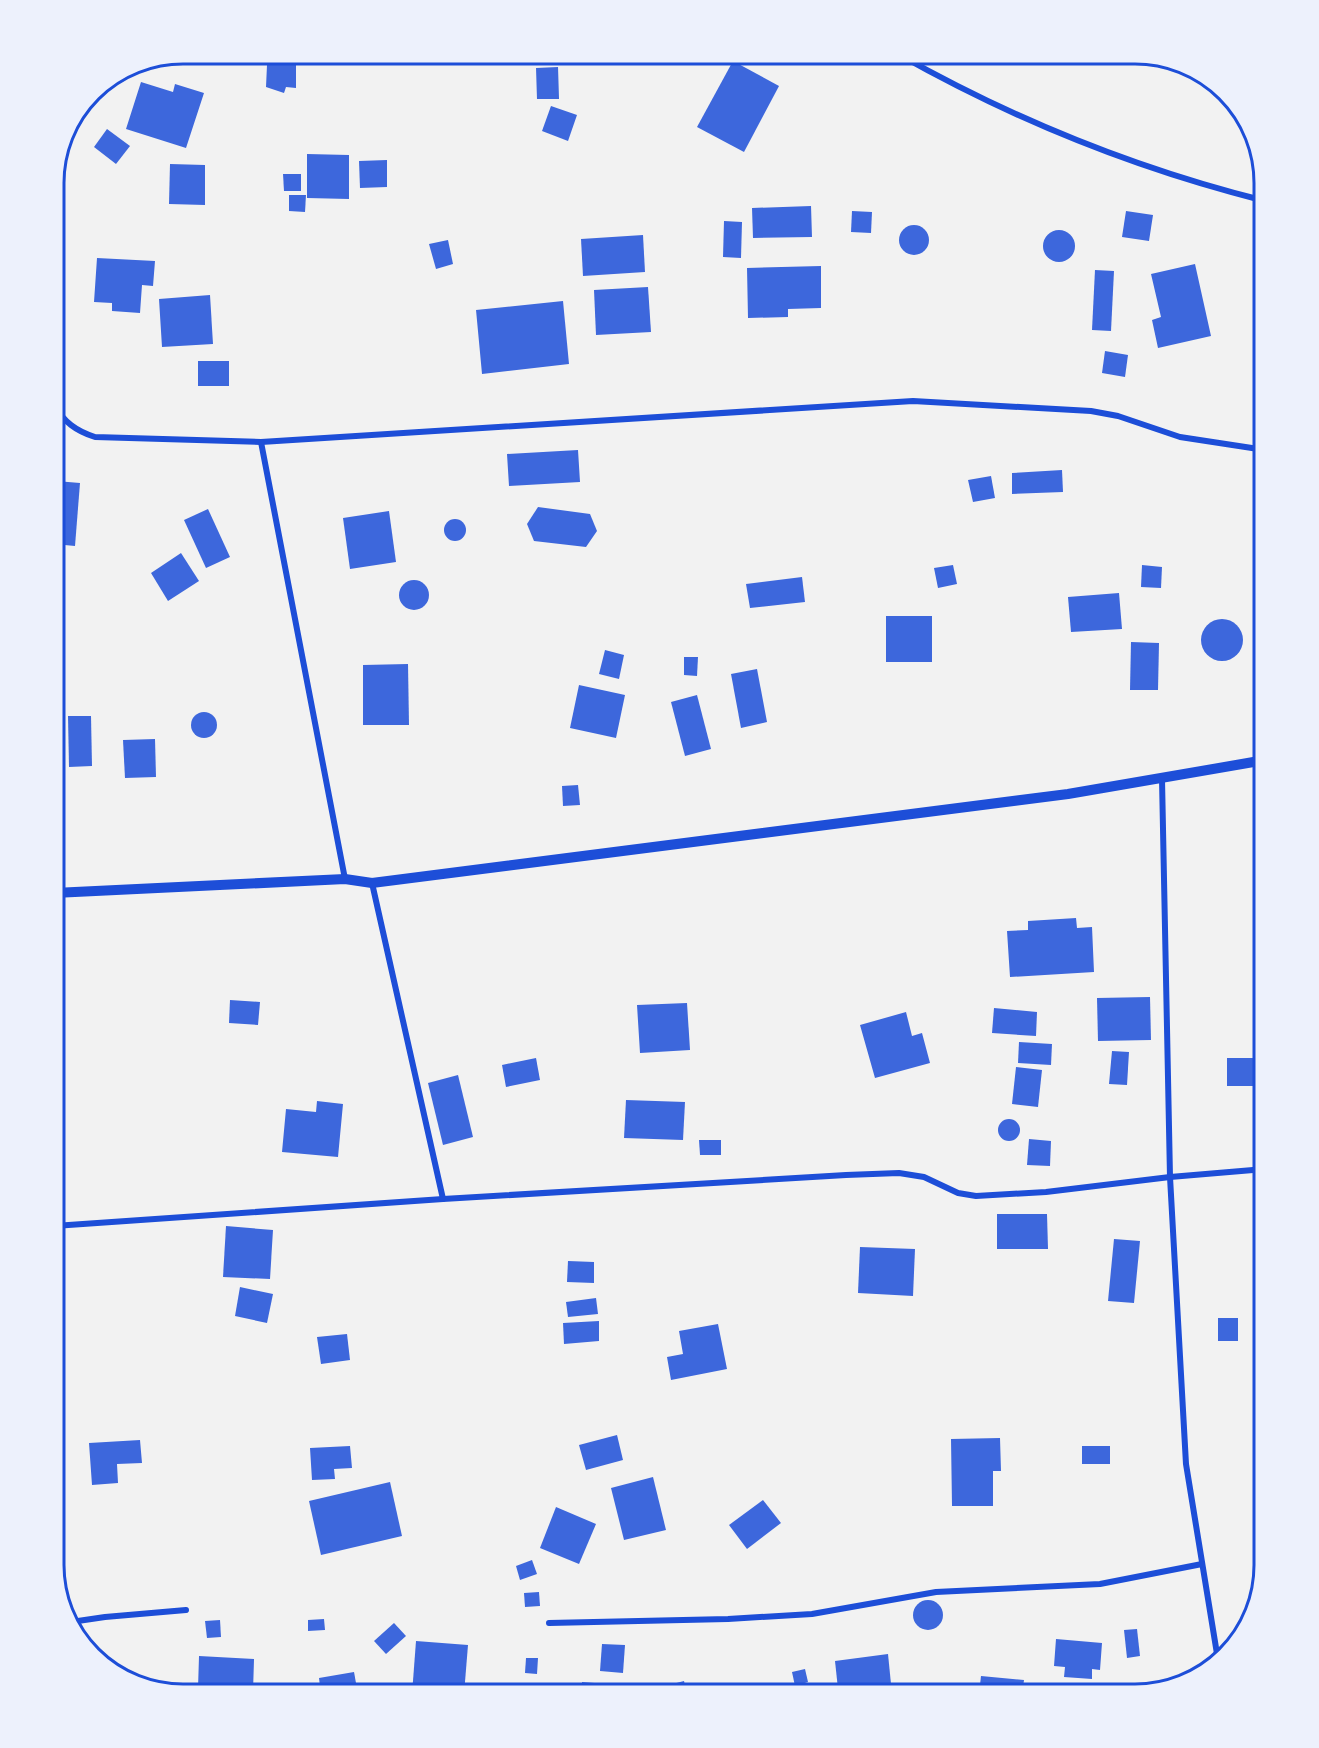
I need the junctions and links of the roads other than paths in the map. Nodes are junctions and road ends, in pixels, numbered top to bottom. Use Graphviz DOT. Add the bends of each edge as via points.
graph roads {
  1 [pos="919,65"];
  2 [pos="1254,198"];
  3 [pos="65,420"];
  4 [pos="261,442"];
  5 [pos="1254,448"];
  6 [pos="1254,762"];
  7 [pos="1162,779"];
  8 [pos="345,879"];
  9 [pos="372,883"];
  10 [pos="64,892"];
  11 [pos="1254,1170"];
  12 [pos="1170,1177"];
  13 [pos="443,1199"];
  14 [pos="64,1225"];
  15 [pos="1202,1564"];
  16 [pos="186,1610"];
  17 [pos="79,1621"];
  18 [pos="549,1623"];
  19 [pos="1217,1651"];
  1 -- 2 [label="street" via="998,105 1108,153"];
  3 -- 4 [label="street" via="95,437"];
  4 -- 5 [label="street" via="913,401 1091,411 1180,437"];
  4 -- 8 [label="street"];
  6 -- 7 [label="street"];
  7 -- 9 [label="street"];
  7 -- 12 [label="street"];
  8 -- 9 [label="street"];
  8 -- 10 [label="street"];
  9 -- 13 [label="street"];
  11 -- 12 [label="street"];
  12 -- 13 [label="street" via="976,1196 958,1193 924,1177 899,1173"];
  12 -- 15 [label="street" via="1186,1464"];
  13 -- 14 [label="street"];
  15 -- 18 [label="street" via="1100,1584 936,1592 812,1614"];
  15 -- 19 [label="street"];
  16 -- 17 [label="street"];
}
